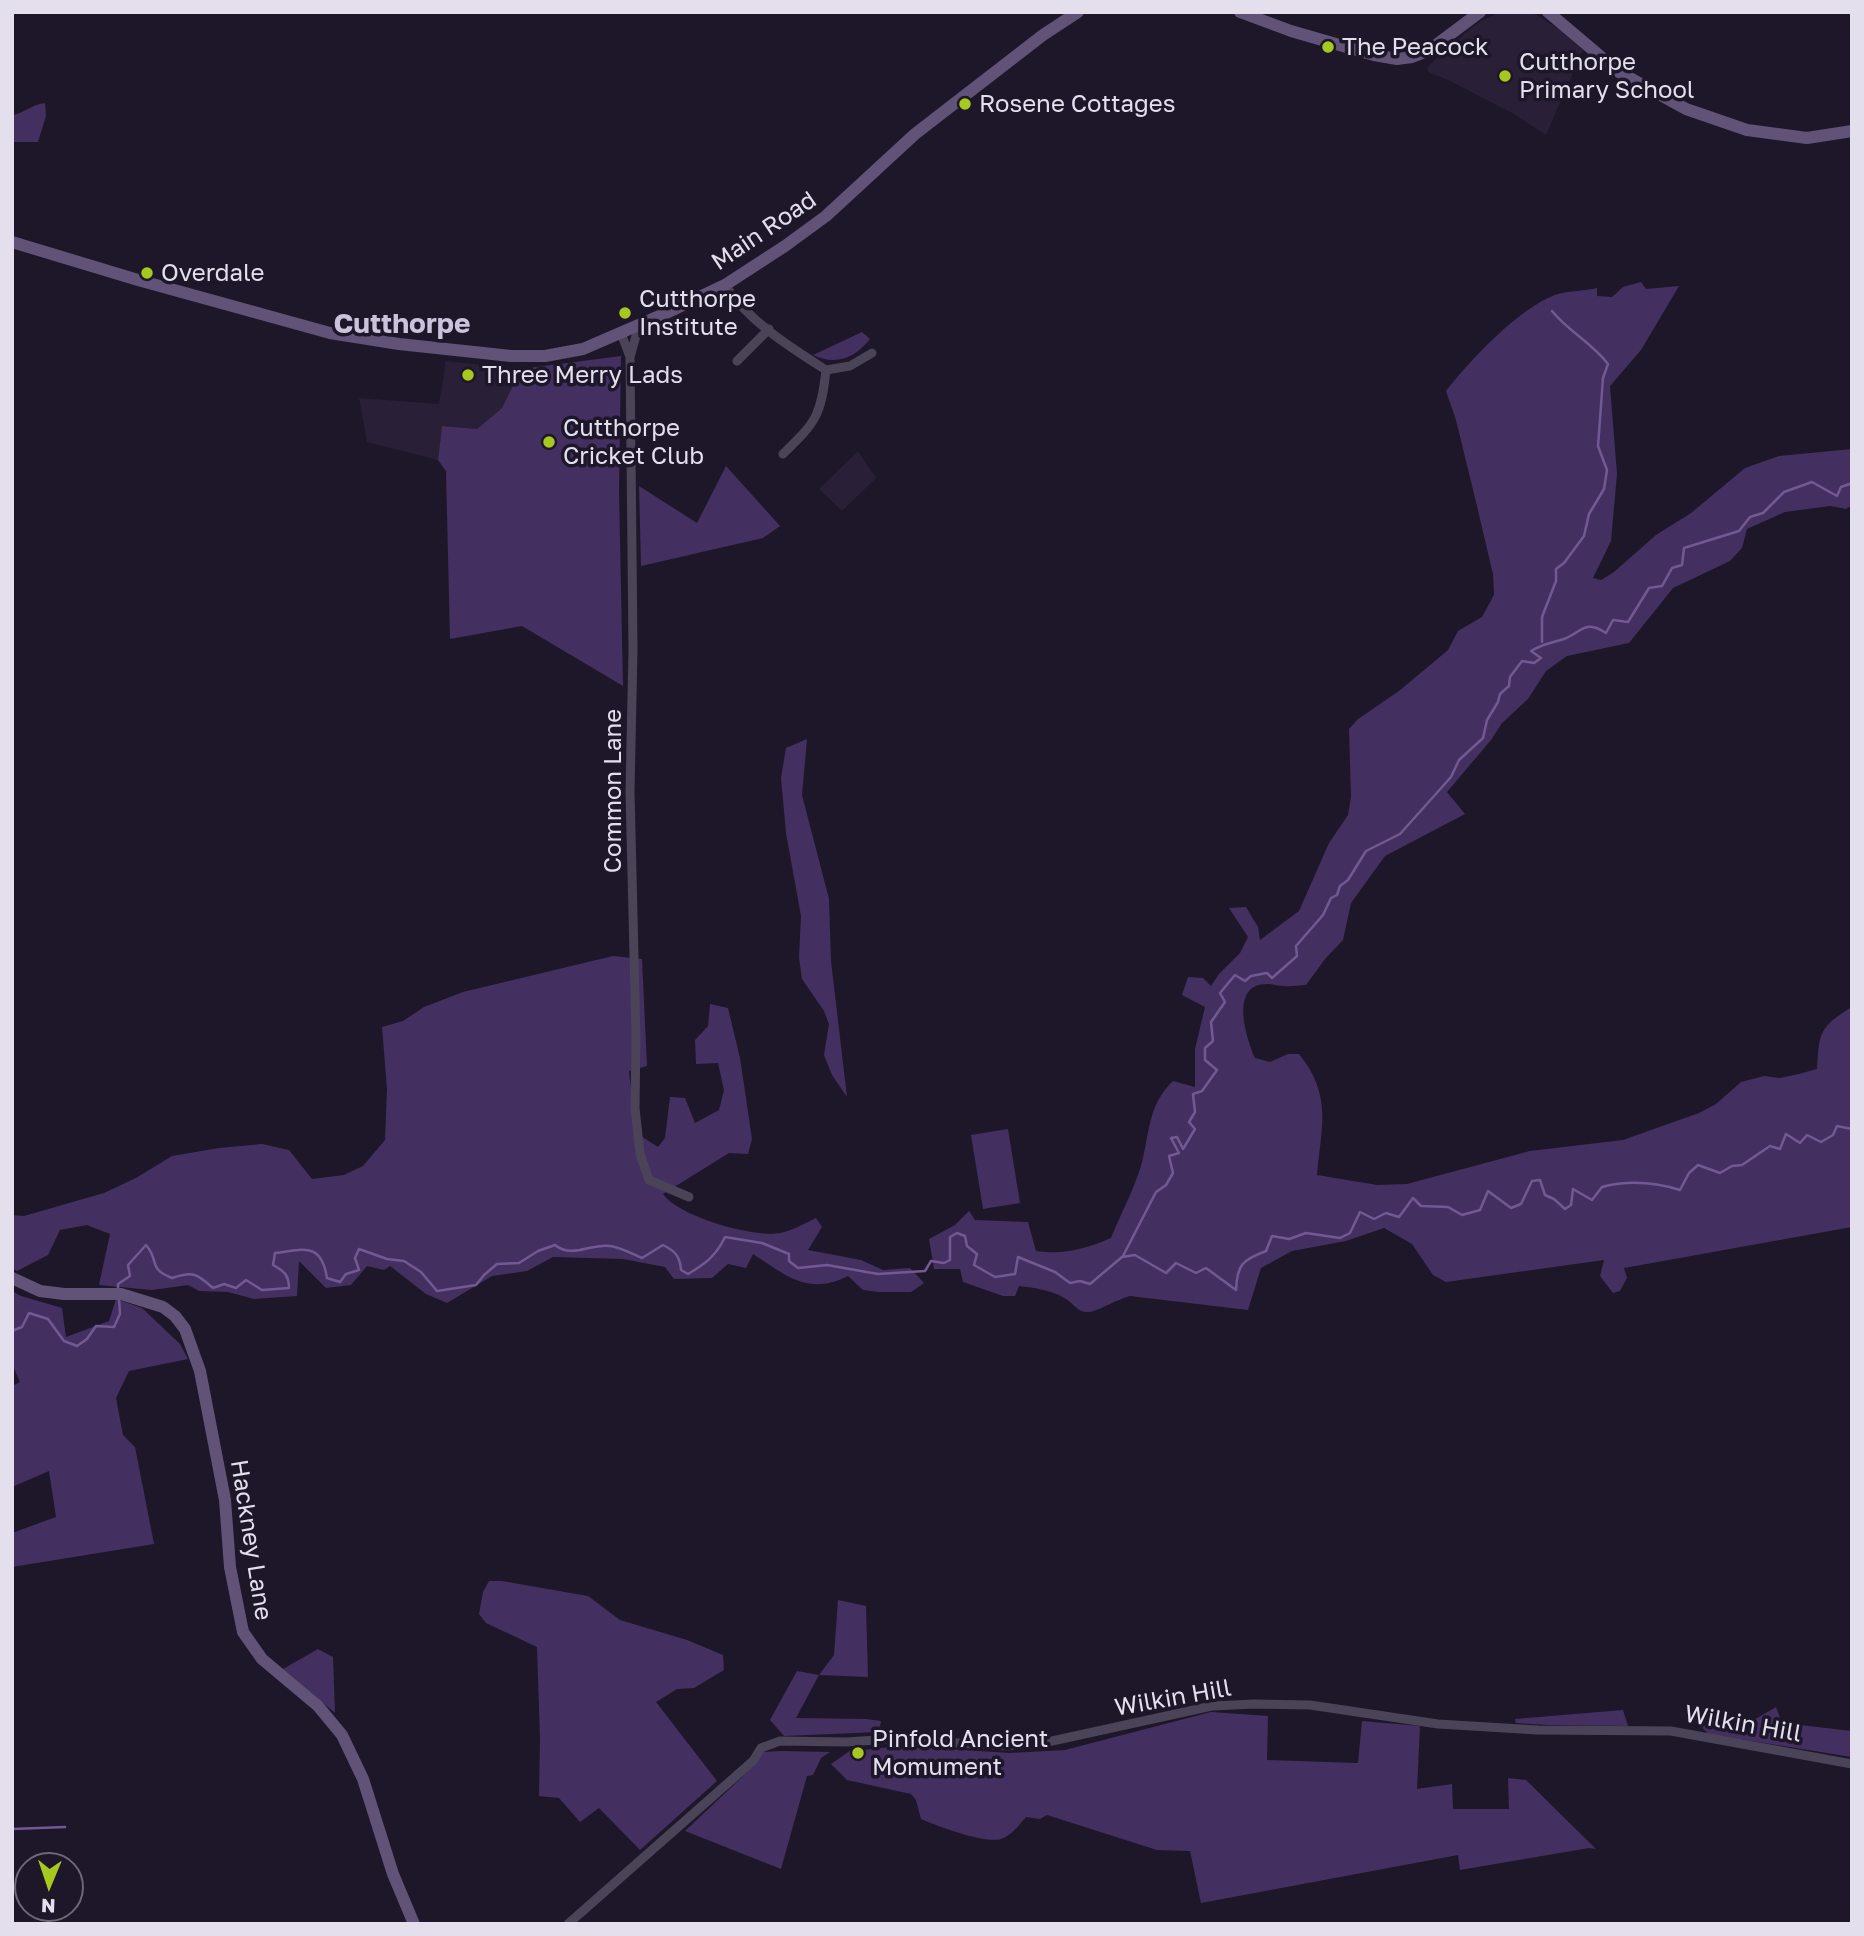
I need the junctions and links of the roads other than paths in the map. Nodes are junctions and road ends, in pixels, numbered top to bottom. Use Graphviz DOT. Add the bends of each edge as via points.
graph roads {
  1 [pos="1079,12"];
  2 [pos="1240,12"];
  3 [pos="1480,12"];
  4 [pos="1548,12"];
  5 [pos="1852,131"];
  6 [pos="12,242"];
  7 [pos="724,285"];
  8 [pos="639,325"];
  9 [pos="769,329"];
  10 [pos="621,333"];
  11 [pos="872,352"];
  12 [pos="630,358"];
  13 [pos="737,361"];
  14 [pos="826,370"];
  15 [pos="783,454"];
  16 [pos="689,1197"];
  17 [pos="12,1278"];
  18 [pos="1852,1763"];
  19 [pos="414,1924"];
  20 [pos="568,1924"];
  1 -- 7 [label="main road, Main Road" via="915,134 826,216"];
  2 -- 3 [label="main road" via="1291,31 1397,59 1428,51"];
  4 -- 5 [label="main road" via="1619,72 1686,110 1747,130 1783,135 1807,138"];
  6 -- 10 [label="main road, Main Road" via="317,329 399,344 545,356 583,349"];
  7 -- 8 [label="main road, Main Road"];
  7 -- 9 [label="street" via="737,304"];
  8 -- 10 [label="main road, Main Road"];
  8 -- 12 [label="street, Common Lane"];
  9 -- 13 [label="street"];
  9 -- 14 [label="street"];
  10 -- 12 [label="street, Common Lane"];
  11 -- 14 [label="street" via="850,366"];
  12 -- 16 [label="street, Common Lane" via="633,650 629,791 635,1108 640,1154 649,1180"];
  14 -- 15 [label="street" via="816,420"];
  17 -- 19 [label="main road, Hackney Lane" via="40,1291 121,1294 163,1307 185,1329 200,1371 225,1500 230,1567 243,1632 262,1659 318,1706 342,1735 363,1779"];
  18 -- 20 [label="street, Wilkin Hill" via="1671,1731 1451,1725 1276,1704 1212,1706 1043,1743 1007,1746 892,1739 780,1741 761,1748 753,1761"];
}
